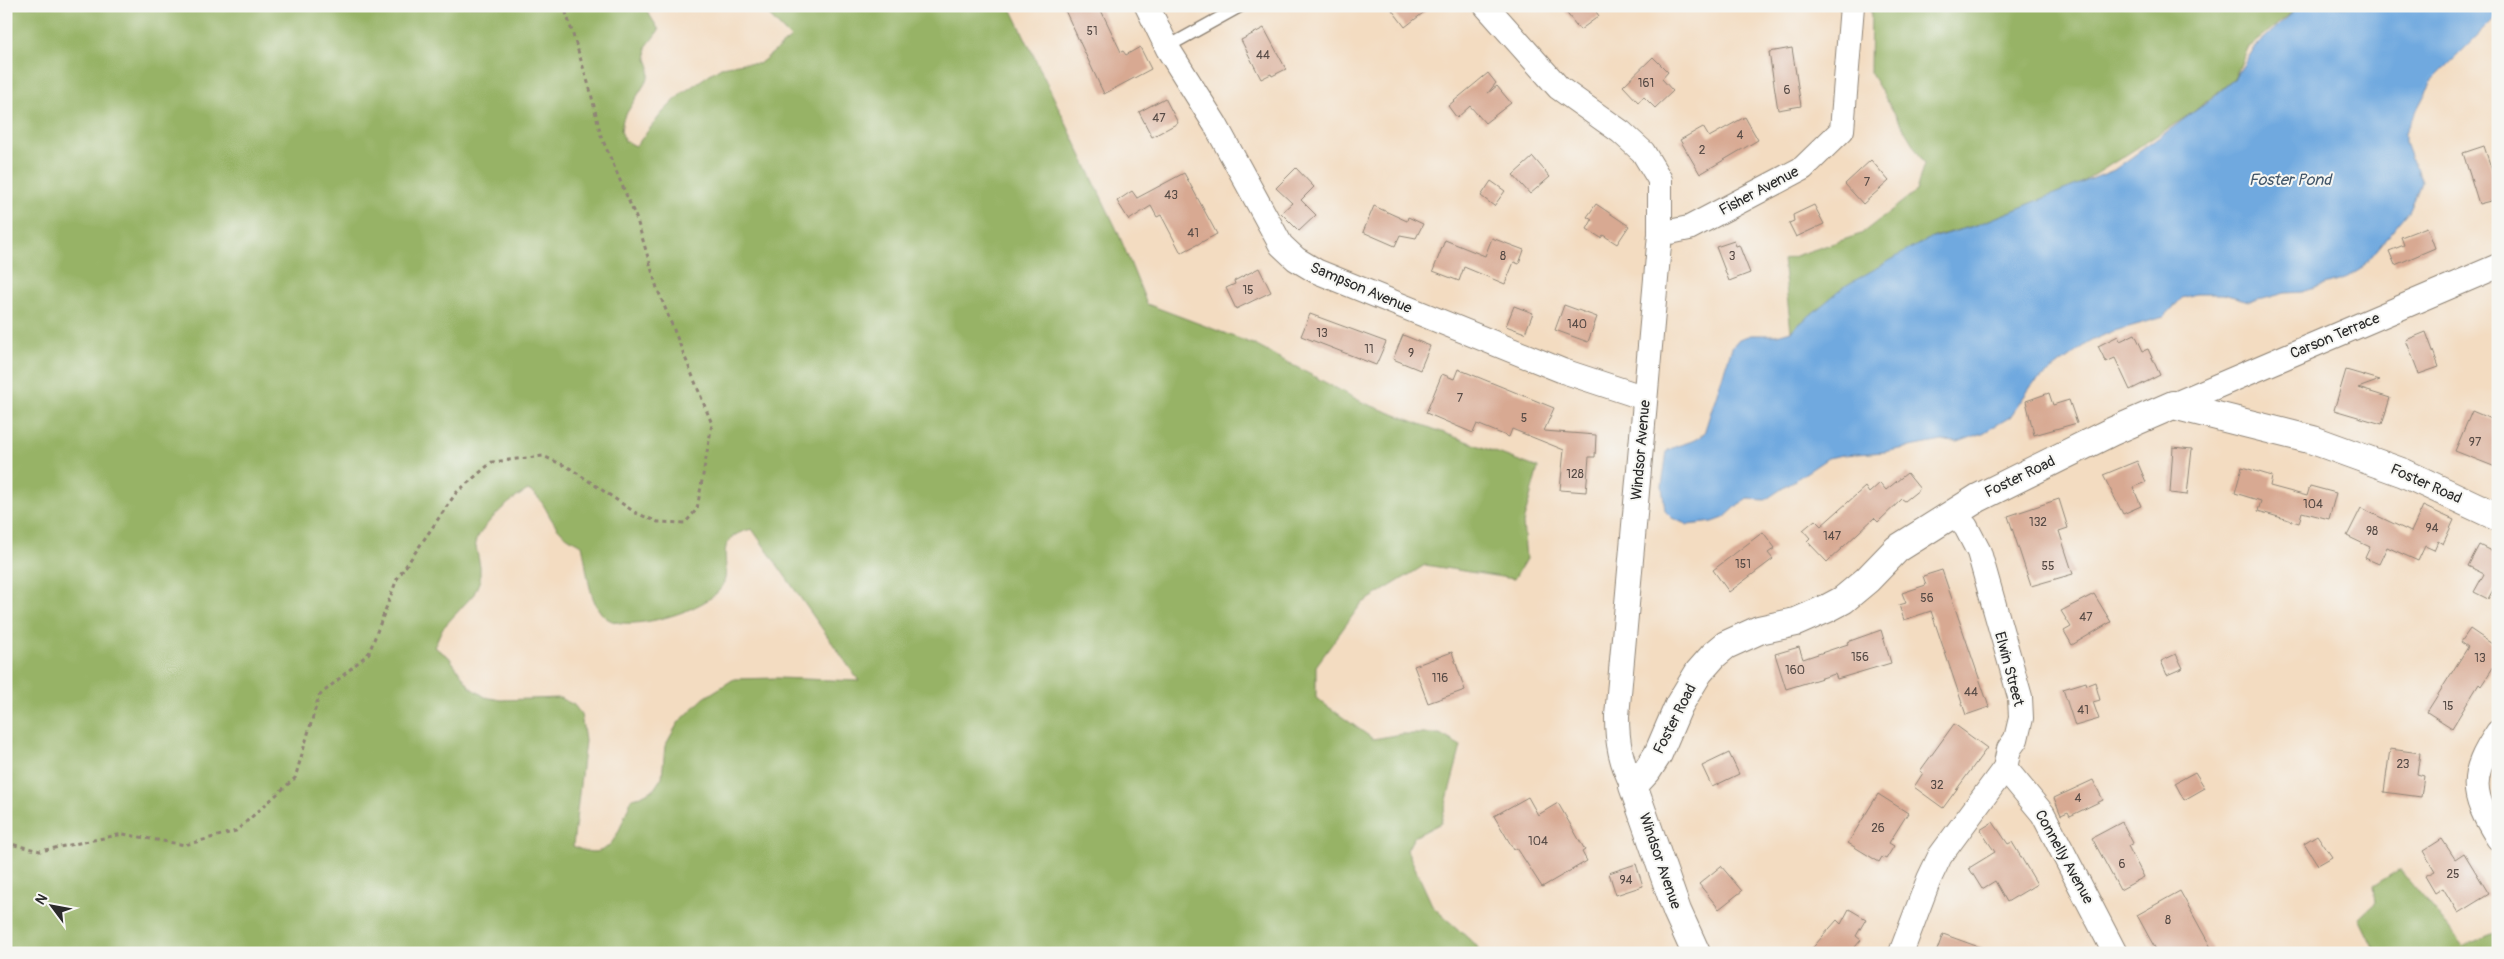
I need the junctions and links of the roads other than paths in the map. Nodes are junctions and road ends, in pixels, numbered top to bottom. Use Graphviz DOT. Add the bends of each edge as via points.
graph roads {
  1 [pos="1147,6"];
  2 [pos="1241,6"];
  3 [pos="1486,6"];
  4 [pos="1852,6"];
  5 [pos="1167,47"];
  6 [pos="1660,234"];
  7 [pos="2498,266"];
  8 [pos="1645,398"];
  9 [pos="2173,406"];
  10 [pos="1953,513"];
  11 [pos="2498,517"];
  12 [pos="2498,732"];
  13 [pos="2004,768"];
  14 [pos="1634,786"];
  15 [pos="2498,838"];
  16 [pos="1696,953"];
  17 [pos="1901,953"];
  18 [pos="2115,953"];
  1 -- 5 [label="street, Sampson Avenue"];
  2 -- 5 [label="lane"];
  3 -- 6 [label="street, Windsor Avenue" via="1560,88 1643,152 1660,180"];
  4 -- 6 [label="street, Fisher Avenue" via="1842,130 1803,168 1689,228"];
  5 -- 8 [label="street, Sampson Avenue" via="1215,124 1281,245 1296,259 1316,271 1563,371"];
  6 -- 8 [label="street, Windsor Avenue"];
  7 -- 9 [label="street, Carson Terrace"];
  8 -- 14 [label="street, Windsor Avenue" via="1617,716 1623,765"];
  9 -- 10 [label="street, Foster Road" via="2102,437"];
  9 -- 11 [label="street, Foster Road" via="2321,443 2404,473"];
  10 -- 13 [label="street, Elwin Street" via="1966,527 1979,552 2020,697 2022,718"];
  10 -- 14 [label="street, Foster Road" via="1897,549 1843,600 1796,622 1738,638 1714,655 1679,705 1658,754"];
  12 -- 15 [label="street" via="2477,769 2477,783 2482,814"];
  13 -- 17 [label="street, Elwin Street" via="1940,856"];
  13 -- 18 [label="street, Connelly Avenue" via="2043,814"];
  14 -- 16 [label="street, Windsor Avenue" via="1677,911"];
}
